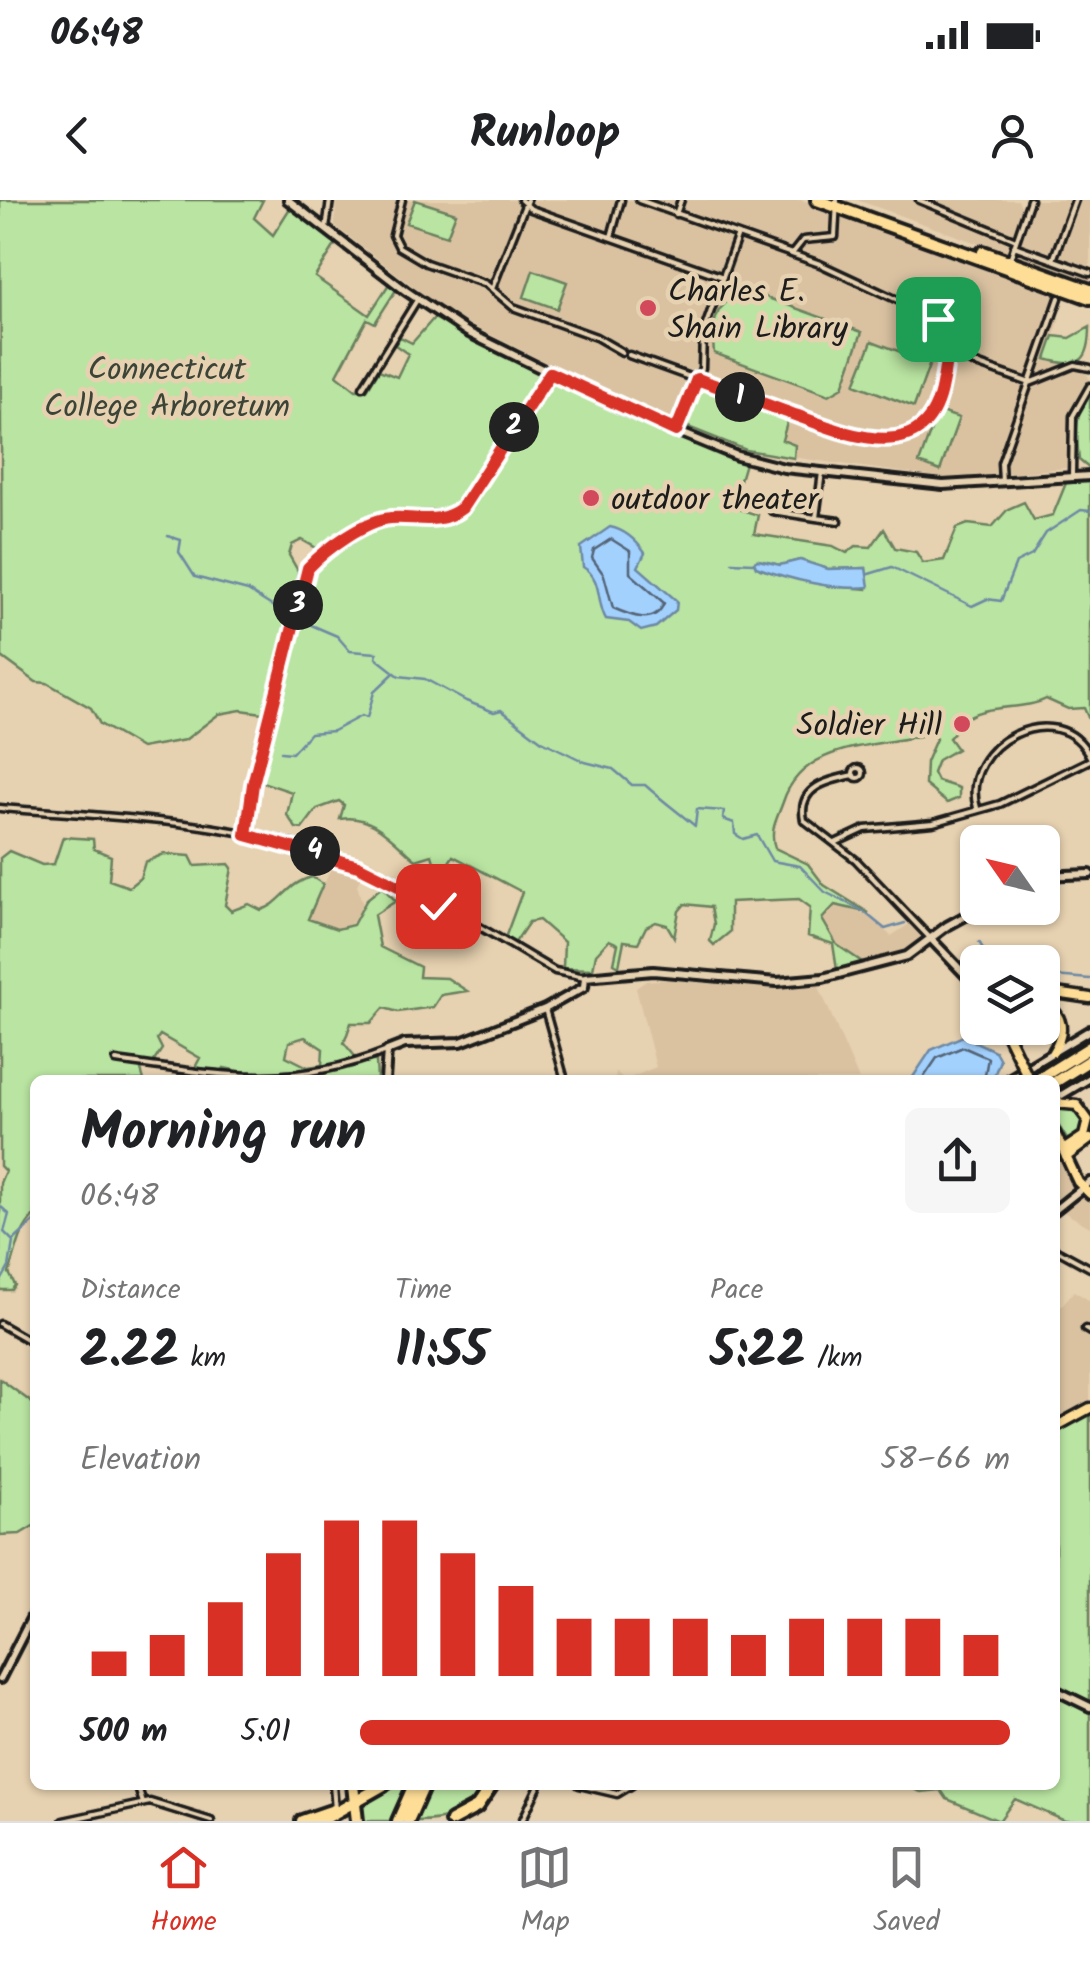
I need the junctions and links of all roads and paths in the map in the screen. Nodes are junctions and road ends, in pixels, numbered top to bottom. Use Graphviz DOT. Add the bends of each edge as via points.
graph roads {
  1 [pos="288,200"];
  2 [pos="330,200"];
  3 [pos="402,200"];
  4 [pos="622,200"];
  5 [pos="638,200"];
  6 [pos="682,200"];
  7 [pos="817,200"];
  8 [pos="919,200"];
  9 [pos="1074,200"];
  10 [pos="524,201"];
  11 [pos="836,202"];
  12 [pos="1028,202"];
  13 [pos="676,215"];
  14 [pos="326,229"];
  15 [pos="611,237"];
  16 [pos="737,237"];
  17 [pos="801,242"];
  18 [pos="1015,243"];
  19 [pos="792,254"];
  20 [pos="800,256"];
  21 [pos="1053,260"];
  22 [pos="1008,264"];
  23 [pos="1090,273"];
  24 [pos="723,277"];
  25 [pos="492,289"];
  26 [pos="1090,294"];
  27 [pos="1059,298"];
  28 [pos="418,300"];
  29 [pos="622,352"];
  30 [pos="945,353"];
  31 [pos="629,355"];
  32 [pos="1090,368"];
  33 [pos="550,373"];
  34 [pos="697,379"];
  35 [pos="1030,383"];
  36 [pos="1090,386"];
  37 [pos="363,387"];
  38 [pos="676,431"];
  39 [pos="822,472"];
  40 [pos="1072,475"];
  41 [pos="1090,476"];
  42 [pos="1002,482"];
  43 [pos="772,511"];
  44 [pos="816,518"];
  45 [pos="840,522"];
  46 [pos="1090,758"];
  47 [pos="854,775"];
  48 [pos="0,808"];
  49 [pos="978,810"];
  50 [pos="246,835"];
  51 [pos="835,843"];
  52 [pos="1090,874"];
  53 [pos="1060,875"];
  54 [pos="960,921"];
  55 [pos="931,939"];
  56 [pos="960,969"];
  57 [pos="585,977"];
  58 [pos="1060,994"];
  59 [pos="1090,998"];
  60 [pos="545,1009"];
  61 [pos="1090,1030"];
  62 [pos="1012,1045"];
  63 [pos="1058,1045"];
  64 [pos="1090,1048"];
  65 [pos="387,1050"];
  66 [pos="1054,1052"];
  67 [pos="116,1060"];
  68 [pos="1090,1060"];
  69 [pos="233,1075"];
  70 [pos="289,1075"];
  71 [pos="384,1075"];
  72 [pos="563,1075"];
  73 [pos="1015,1075"];
  74 [pos="1030,1075"];
  75 [pos="1042,1075"];
  76 [pos="1090,1078"];
  77 [pos="1060,1079"];
  78 [pos="1060,1098"];
  79 [pos="1060,1102"];
  80 [pos="1090,1139"];
  81 [pos="1060,1144"];
  82 [pos="1065,1154"];
  83 [pos="1086,1184"];
  84 [pos="1090,1194"];
  85 [pos="1060,1206"];
  86 [pos="1060,1251"];
  87 [pos="1090,1268"];
  88 [pos="0,1324"];
  89 [pos="30,1341"];
  90 [pos="1090,1408"];
  91 [pos="1060,1424"];
  92 [pos="30,1621"];
  93 [pos="0,1679"];
  94 [pos="1060,1692"];
  95 [pos="1090,1707"];
  96 [pos="138,1790"];
  97 [pos="333,1790"];
  98 [pos="353,1790"];
  99 [pos="374,1790"];
  100 [pos="412,1790"];
  101 [pos="422,1790"];
  102 [pos="488,1790"];
  103 [pos="537,1790"];
  104 [pos="354,1800"];
  105 [pos="143,1803"];
  106 [pos="335,1810"];
  107 [pos="63,1821"];
  108 [pos="211,1821"];
  109 [pos="302,1821"];
  110 [pos="321,1821"];
  111 [pos="357,1821"];
  112 [pos="398,1821"];
  113 [pos="408,1821"];
  114 [pos="451,1821"];
  115 [pos="522,1821"];
  1 -- 14 [label="street"];
  2 -- 14 [label="street"];
  3 -- 25 [label="street" via="394,242"];
  4 -- 15 [label="street"];
  5 -- 13 [label="street"];
  6 -- 13 [label="street"];
  7 -- 11 [label="highway"];
  8 -- 18 [label="street"];
  9 -- 21 [label="street"];
  10 -- 15 [label="street"];
  10 -- 25 [label="street"];
  11 -- 17 [label="street" via="834,237"];
  11 -- 22 [label="highway"];
  12 -- 18 [label="street"];
  13 -- 16 [label="street"];
  14 -- 28 [label="street"];
  15 -- 24 [label="street"];
  16 -- 19 [label="street"];
  16 -- 24 [label="street"];
  17 -- 19 [label="street"];
  17 -- 20 [label="street"];
  18 -- 21 [label="street"];
  18 -- 22 [label="street"];
  19 -- 20 [label="street"];
  20 -- 30 [label="street" via="934,316 944,328"];
  21 -- 23 [label="street"];
  22 -- 26 [label="highway"];
  24 -- 34 [label="street" via="702,334"];
  25 -- 29 [label="street" via="514,308 596,336"];
  27 -- 35 [label="street"];
  28 -- 33 [label="street"];
  28 -- 37 [label="street"];
  30 -- 34 [label="street" via="940,394 929,415 910,433 886,440 823,427"];
  30 -- 35 [label="street"];
  31 -- 34 [label="street"];
  32 -- 35 [label="street" via="1074,365"];
  33 -- 38 [label="street"];
  33 -- 50 [label="street" via="462,508 443,519 374,522 308,568"];
  34 -- 38 [label="street"];
  35 -- 42 [label="street" via="1001,464"];
  36 -- 40 [label="street" via="1073,416"];
  38 -- 39 [label="street" via="752,461"];
  39 -- 42 [label="street" via="943,485"];
  39 -- 44 [label="street"];
  40 -- 41 [label="street"];
  40 -- 42 [label="street"];
  43 -- 44 [label="street"];
  44 -- 45 [label="street"];
  46 -- 49 [label="street" via="1022,797"];
  46 -- 49 [label="street" via="1056,730 1010,736 976,772"];
  47 -- 51 [label="street" via="824,782 803,804 807,826"];
  48 -- 50 [label="street" via="128,816"];
  49 -- 51 [label="street" via="933,824 865,829"];
  50 -- 57 [label="street" via="358,866 555,970"];
  51 -- 55 [label="street"];
  52 -- 53 [label="street"];
  54 -- 55 [label="street"];
  55 -- 56 [label="street"];
  55 -- 57 [label="street" via="898,960 802,981 653,971"];
  57 -- 60 [label="street" via="580,990"];
  58 -- 59 [label="main road"];
  60 -- 65 [label="street" via="461,1042"];
  60 -- 72 [label="street"];
  61 -- 66 [label="street"];
  62 -- 74 [label="main road, bridge"];
  63 -- 66 [label="main road"];
  64 -- 75 [label="highway"];
  65 -- 70 [label="street" via="350,1065"];
  65 -- 71 [label="street"];
  66 -- 73 [label="street"];
  67 -- 69 [label="street"];
  68 -- 77 [label="highway"];
  76 -- 78 [label="street"];
  79 -- 82 [label="main road" via="1078,1104 1088,1123"];
  80 -- 82 [label="main road"];
  81 -- 82 [label="main road"];
  82 -- 83 [label="main road"];
  83 -- 84 [label="main road"];
  83 -- 85 [label="street"];
  86 -- 87 [label="street"];
  88 -- 89 [label="street"];
  90 -- 91 [label="main road"];
  92 -- 93 [label="street"];
  94 -- 95 [label="street"];
  96 -- 105 [label="street"];
  97 -- 106 [label="street"];
  98 -- 104 [label="highway"];
  99 -- 104 [label="highway"];
  100 -- 112 [label="highway"];
  101 -- 113 [label="highway"];
  102 -- 114 [label="highway" via="476,1807"];
  103 -- 115 [label="street"];
  104 -- 106 [label="highway"];
  104 -- 111 [label="highway"];
  105 -- 107 [label="street"];
  105 -- 108 [label="street"];
  106 -- 109 [label="highway"];
  106 -- 110 [label="highway"];
}
